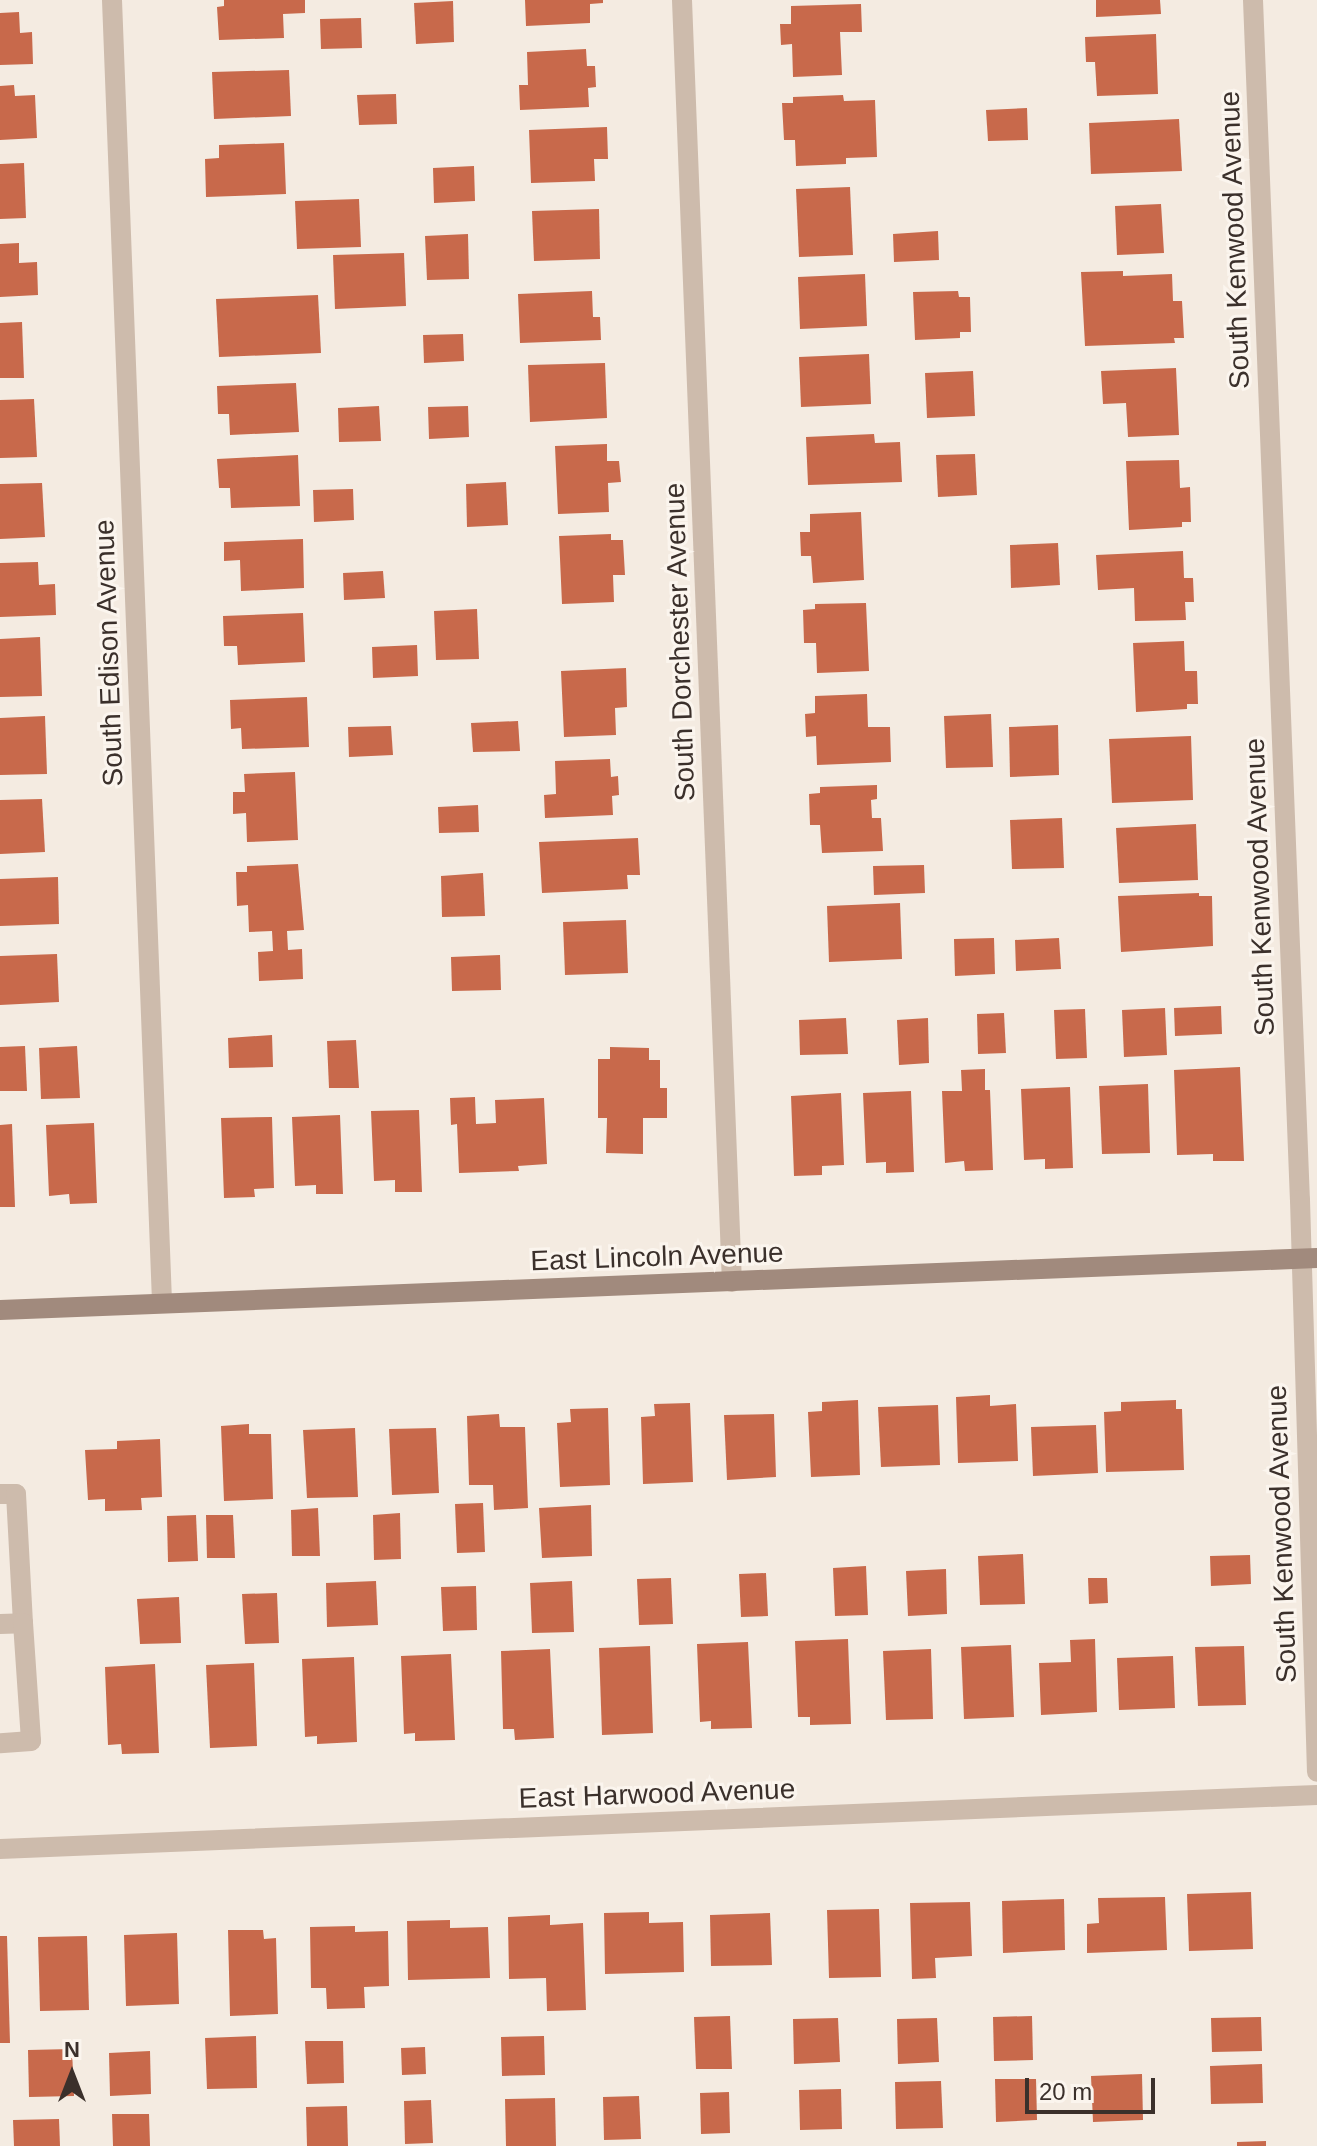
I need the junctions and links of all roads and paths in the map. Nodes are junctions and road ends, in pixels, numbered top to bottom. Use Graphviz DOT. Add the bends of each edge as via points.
graph roads {
  1 [pos="112,0"];
  2 [pos="682,0"];
  3 [pos="1253,0"];
  4 [pos="1310,1258"];
  5 [pos="732,1282"];
  6 [pos="162,1303"];
  7 [pos="0,1310"];
  8 [pos="0,1494"];
  9 [pos="23,1623"];
  10 [pos="0,1624"];
  11 [pos="0,1743"];
  12 [pos="1317,1772"];
  13 [pos="1317,1795"];
  14 [pos="0,1849"];
  1 -- 6 [label="street, South Edison Avenue"];
  2 -- 5 [label="street, South Dorchester Avenue"];
  3 -- 4 [label="street, South Kenwood Avenue"];
  4 -- 5 [label="street, East Lincoln Avenue"];
  4 -- 12 [label="street, South Kenwood Avenue"];
  5 -- 6 [label="street, East Lincoln Avenue"];
  6 -- 7 [label="street, East Lincoln Avenue"];
  8 -- 9 [label="street" via="16,1494"];
  9 -- 10 [label="street"];
  9 -- 11 [label="street" via="31,1741"];
  13 -- 14 [label="street, East Harwood Avenue"];
}
